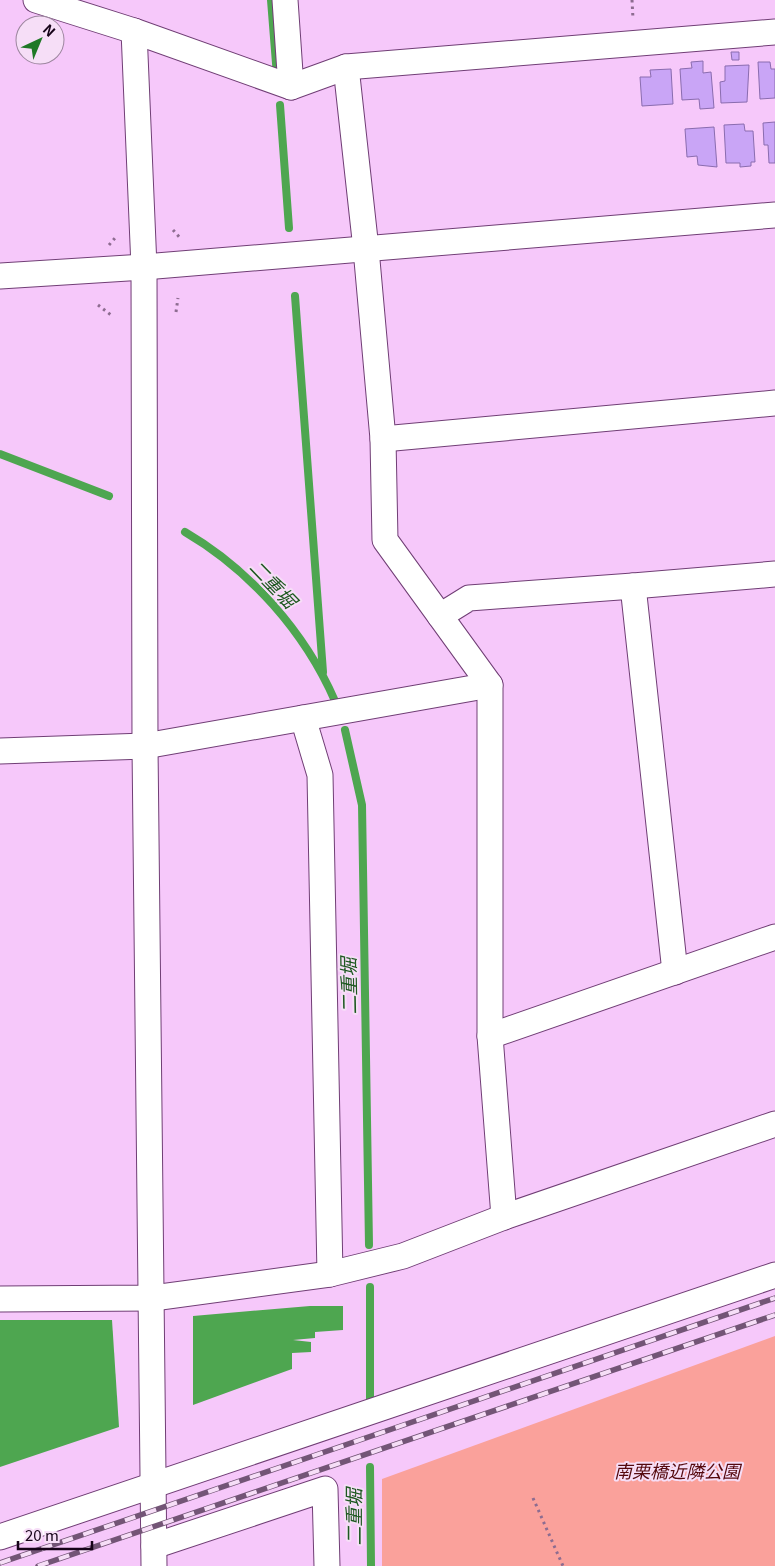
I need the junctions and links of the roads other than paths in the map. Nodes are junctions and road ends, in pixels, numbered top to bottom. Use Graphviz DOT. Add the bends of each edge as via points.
graph roads {
  1 [pos="36,0"];
  2 [pos="285,0"];
  3 [pos="134,31"];
  4 [pos="775,32"];
  5 [pos="346,67"];
  6 [pos="291,86"];
  7 [pos="775,215"];
  8 [pos="366,249"];
  9 [pos="144,267"];
  10 [pos="0,276"];
  11 [pos="775,403"];
  12 [pos="383,439"];
  13 [pos="775,574"];
  14 [pos="633,586"];
  15 [pos="440,616"];
  16 [pos="490,685"];
  17 [pos="303,718"];
  18 [pos="145,746"];
  19 [pos="0,751"];
  20 [pos="775,937"];
  21 [pos="674,972"];
  22 [pos="490,1036"];
  23 [pos="775,1124"];
  24 [pos="504,1217"];
  25 [pos="330,1274"];
  26 [pos="775,1275"];
  27 [pos="153,1298"];
  28 [pos="0,1299"];
  29 [pos="154,1484"];
  30 [pos="0,1537"];
  31 [pos="154,1556"];
  32 [pos="327,1566"];
  1 -- 3 [label="street"];
  2 -- 6 [label="street"];
  3 -- 6 [label="street"];
  3 -- 9 [label="street"];
  4 -- 5 [label="street"];
  5 -- 6 [label="street"];
  5 -- 8 [label="street"];
  7 -- 8 [label="street"];
  8 -- 9 [label="street"];
  8 -- 12 [label="street"];
  9 -- 10 [label="street"];
  9 -- 18 [label="street"];
  11 -- 12 [label="street"];
  12 -- 15 [label="street" via="385,540"];
  13 -- 14 [label="street"];
  14 -- 15 [label="street" via="469,598"];
  14 -- 21 [label="street"];
  15 -- 16 [label="street"];
  16 -- 17 [label="street"];
  16 -- 22 [label="street"];
  17 -- 18 [label="street"];
  17 -- 25 [label="street" via="320,775"];
  18 -- 19 [label="street"];
  18 -- 27 [label="street"];
  20 -- 21 [label="street"];
  21 -- 22 [label="street"];
  22 -- 24 [label="street"];
  23 -- 24 [label="street"];
  24 -- 25 [label="street" via="403,1256"];
  25 -- 27 [label="street"];
  26 -- 29 [label="street"];
  27 -- 28 [label="street"];
  27 -- 29 [label="street"];
  29 -- 30 [label="street"];
  29 -- 31 [label="street"];
  31 -- 32 [label="street" via="325,1489"];
}
